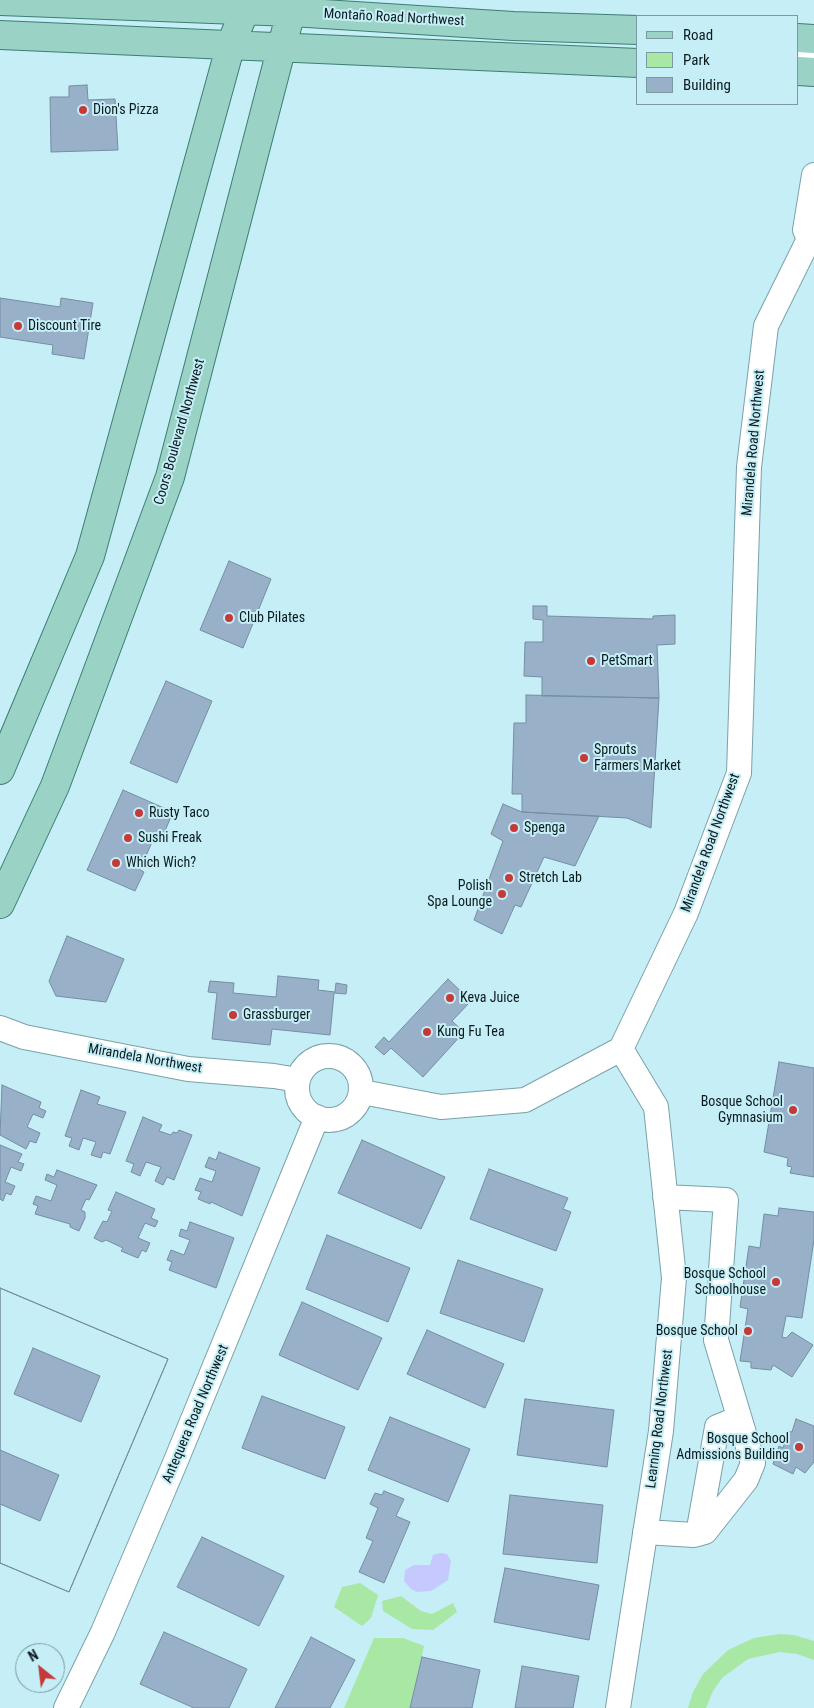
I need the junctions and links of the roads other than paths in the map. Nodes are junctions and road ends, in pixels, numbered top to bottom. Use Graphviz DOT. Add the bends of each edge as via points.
graph roads {
  1 [pos="0,1"];
  2 [pos="246,5"];
  3 [pos="293,6"];
  4 [pos="636,30"];
  5 [pos="0,35"];
  6 [pos="799,38"];
  7 [pos="814,39"];
  8 [pos="231,44"];
  9 [pos="281,46"];
  10 [pos="799,55"];
  11 [pos="814,55"];
  12 [pos="636,63"];
  13 [pos="799,71"];
  14 [pos="814,72"];
  15 [pos="814,175"];
  16 [pos="811,236"];
  17 [pos="0,770"];
  18 [pos="0,904"];
  19 [pos="0,1028"];
  20 [pos="24,1037"];
  21 [pos="0,1049"];
  22 [pos="621,1049"];
  23 [pos="298,1080"];
  24 [pos="362,1092"];
  25 [pos="317,1117"];
  26 [pos="666,1197"];
  27 [pos="739,1418"];
  28 [pos="645,1532"];
  29 [pos="698,1534"];
  30 [pos="66,1708"];
  31 [pos="618,1708"];
  1 -- 2 [label="main road, Montaño Road Northwest"];
  2 -- 3 [label="main road, Montaño Road Northwest"];
  2 -- 8 [label="main road"];
  3 -- 4 [label="main road, Montaño Road Northwest" via="513,26"];
  3 -- 9 [label="main road, Coors Boulevard Northwest"];
  5 -- 8 [label="main road"];
  6 -- 7 [label="main road"];
  8 -- 9 [label="main road"];
  8 -- 17 [label="main road" via="90,556"];
  9 -- 12 [label="main road"];
  9 -- 18 [label="main road, Coors Boulevard Northwest" via="170,477 55,786"];
  10 -- 11 [label="street"];
  13 -- 14 [label="main road"];
  15 -- 16 [label="street" via="805,230"];
  16 -- 22 [label="street, Mirandela Road Northwest" via="766,326 749,467 739,773 686,913"];
  19 -- 20 [label="street, Mirandela Northwest"];
  20 -- 21 [label="street"];
  20 -- 23 [label="street, Mirandela Northwest" via="188,1069"];
  22 -- 24 [label="street" via="525,1100 441,1107"];
  22 -- 26 [label="street, Learning Road Northwest" via="656,1107"];
  23 -- 24 [label="street" via="302,1070 321,1056 343,1058 357,1071"];
  23 -- 25 [label="street" via="300,1103"];
  24 -- 25 [label="street" via="354,1110 344,1117 333,1120"];
  25 -- 30 [label="street, Antequera Road Northwest" via="183,1445 103,1632"];
  26 -- 27 [label="street" via="726,1200 716,1340"];
  26 -- 28 [label="street, Learning Road Northwest" via="674,1278 661,1431"];
  27 -- 29 [label="street" via="717,1427"];
  27 -- 29 [label="street" via="753,1463 746,1480 711,1526"];
  28 -- 29 [label="street"];
  28 -- 31 [label="street, Learning Road Northwest"];
}
